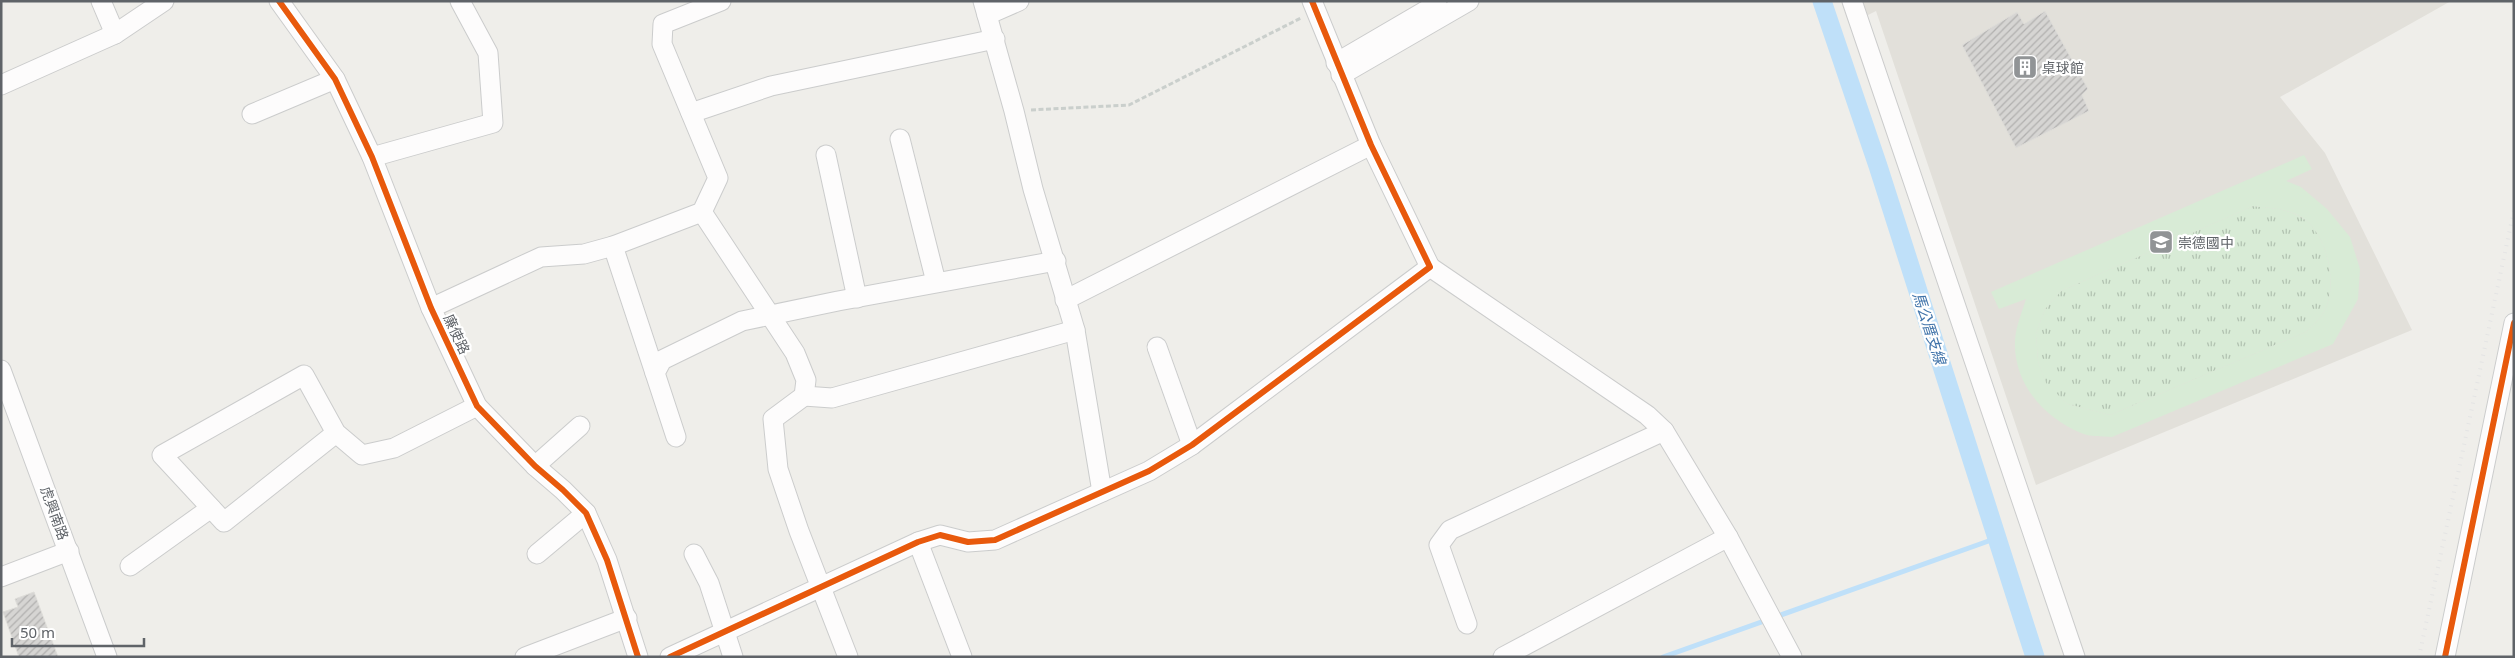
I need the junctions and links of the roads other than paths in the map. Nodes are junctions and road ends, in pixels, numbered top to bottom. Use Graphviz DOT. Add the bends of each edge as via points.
graph roads {
  1 [pos="100,1"];
  2 [pos="164,1"];
  3 [pos="279,1"];
  4 [pos="460,1"];
  5 [pos="721,1"];
  6 [pos="1019,1"];
  7 [pos="1443,1"];
  8 [pos="1469,1"];
  9 [pos="1852,1"];
  10 [pos="1313,6"];
  11 [pos="985,8"];
  12 [pos="115,34"];
  13 [pos="995,39"];
  14 [pos="1338,69"];
  15 [pos="335,80"];
  16 [pos="1,84"];
  17 [pos="692,113"];
  18 [pos="252,114"];
  19 [pos="900,139"];
  20 [pos="1371,145"];
  21 [pos="826,155"];
  22 [pos="372,158"];
  23 [pos="702,212"];
  24 [pos="613,246"];
  25 [pos="1056,261"];
  26 [pos="1430,267"];
  27 [pos="936,282"];
  28 [pos="857,298"];
  29 [pos="1065,300"];
  30 [pos="431,308"];
  31 [pos="771,314"];
  32 [pos="2514,323"];
  33 [pos="1075,330"];
  34 [pos="1156,346"];
  35 [pos="655,374"];
  36 [pos="2,376"];
  37 [pos="804,396"];
  38 [pos="478,406"];
  39 [pos="580,426"];
  40 [pos="1664,431"];
  41 [pos="336,433"];
  42 [pos="676,437"];
  43 [pos="1192,445"];
  44 [pos="535,466"];
  45 [pos="1102,492"];
  46 [pos="211,508"];
  47 [pos="586,513"];
  48 [pos="1728,537"];
  49 [pos="918,542"];
  50 [pos="69,551"];
  51 [pos="536,554"];
  52 [pos="694,554"];
  53 [pos="130,566"];
  54 [pos="1,577"];
  55 [pos="823,587"];
  56 [pos="627,618"];
  57 [pos="1467,624"];
  58 [pos="724,632"];
  59 [pos="107,657"];
  60 [pos="524,657"];
  61 [pos="638,657"];
  62 [pos="670,657"];
  63 [pos="734,657"];
  64 [pos="848,657"];
  65 [pos="962,657"];
  66 [pos="1504,657"];
  67 [pos="1792,657"];
  68 [pos="2075,657"];
  69 [pos="2445,657"];
  1 -- 12 [label="street"];
  2 -- 12 [label="street"];
  3 -- 15 [label="street, 廉使路"];
  4 -- 22 [label="street" via="488,53 492,123"];
  5 -- 17 [label="street" via="663,24 662,44"];
  6 -- 11 [label="street"];
  7 -- 14 [label="street"];
  8 -- 14 [label="street"];
  9 -- 68 [label="street"];
  10 -- 14 [label="street"];
  11 -- 13 [label="street"];
  12 -- 16 [label="street"];
  13 -- 17 [label="street" via="771,86"];
  13 -- 25 [label="street" via="1033,189"];
  14 -- 20 [label="street"];
  15 -- 18 [label="street"];
  15 -- 22 [label="street, 廉使路"];
  17 -- 23 [label="street" via="718,178"];
  19 -- 27 [label="street"];
  20 -- 26 [label="street"];
  20 -- 29 [label="street"];
  21 -- 28 [label="street"];
  22 -- 30 [label="street, 廉使路"];
  23 -- 24 [label="street"];
  23 -- 31 [label="street"];
  24 -- 30 [label="street" via="584,254 541,257"];
  24 -- 35 [label="street"];
  25 -- 27 [label="street"];
  25 -- 29 [label="street"];
  26 -- 40 [label="street" via="1647,415"];
  26 -- 43 [label="street"];
  27 -- 28 [label="street"];
  28 -- 31 [label="street"];
  29 -- 33 [label="street"];
  30 -- 38 [label="street, 廉使路"];
  31 -- 35 [label="street" via="742,321 662,360"];
  31 -- 37 [label="street" via="795,353 806,380"];
  32 -- 69 [label="street"];
  33 -- 37 [label="street" via="832,398"];
  33 -- 45 [label="street"];
  34 -- 43 [label="street"];
  35 -- 42 [label="street"];
  36 -- 50 [label="street, 虎興南路"];
  37 -- 55 [label="street" via="773,419 778,469"];
  38 -- 41 [label="street" via="394,448 362,454"];
  38 -- 44 [label="street, 廉使路"];
  39 -- 44 [label="street"];
  40 -- 48 [label="street"];
  40 -- 57 [label="street" via="1450,530 1438,545"];
  41 -- 46 [label="street" via="224,522"];
  41 -- 46 [label="street" via="304,375 162,455"];
  43 -- 45 [label="street" via="1149,471"];
  44 -- 47 [label="street, 廉使路"];
  45 -- 49 [label="street" via="995,540 968,542 940,535"];
  46 -- 53 [label="street"];
  47 -- 51 [label="street"];
  47 -- 56 [label="street, 廉使路"];
  48 -- 66 [label="street"];
  48 -- 67 [label="street"];
  49 -- 55 [label="street"];
  49 -- 65 [label="street"];
  50 -- 54 [label="street"];
  50 -- 59 [label="street, 虎興南路"];
  52 -- 58 [label="street" via="709,582"];
  55 -- 58 [label="street"];
  55 -- 64 [label="street"];
  56 -- 60 [label="street"];
  56 -- 61 [label="street, 廉使路"];
  58 -- 62 [label="street"];
  58 -- 63 [label="street"];
}
